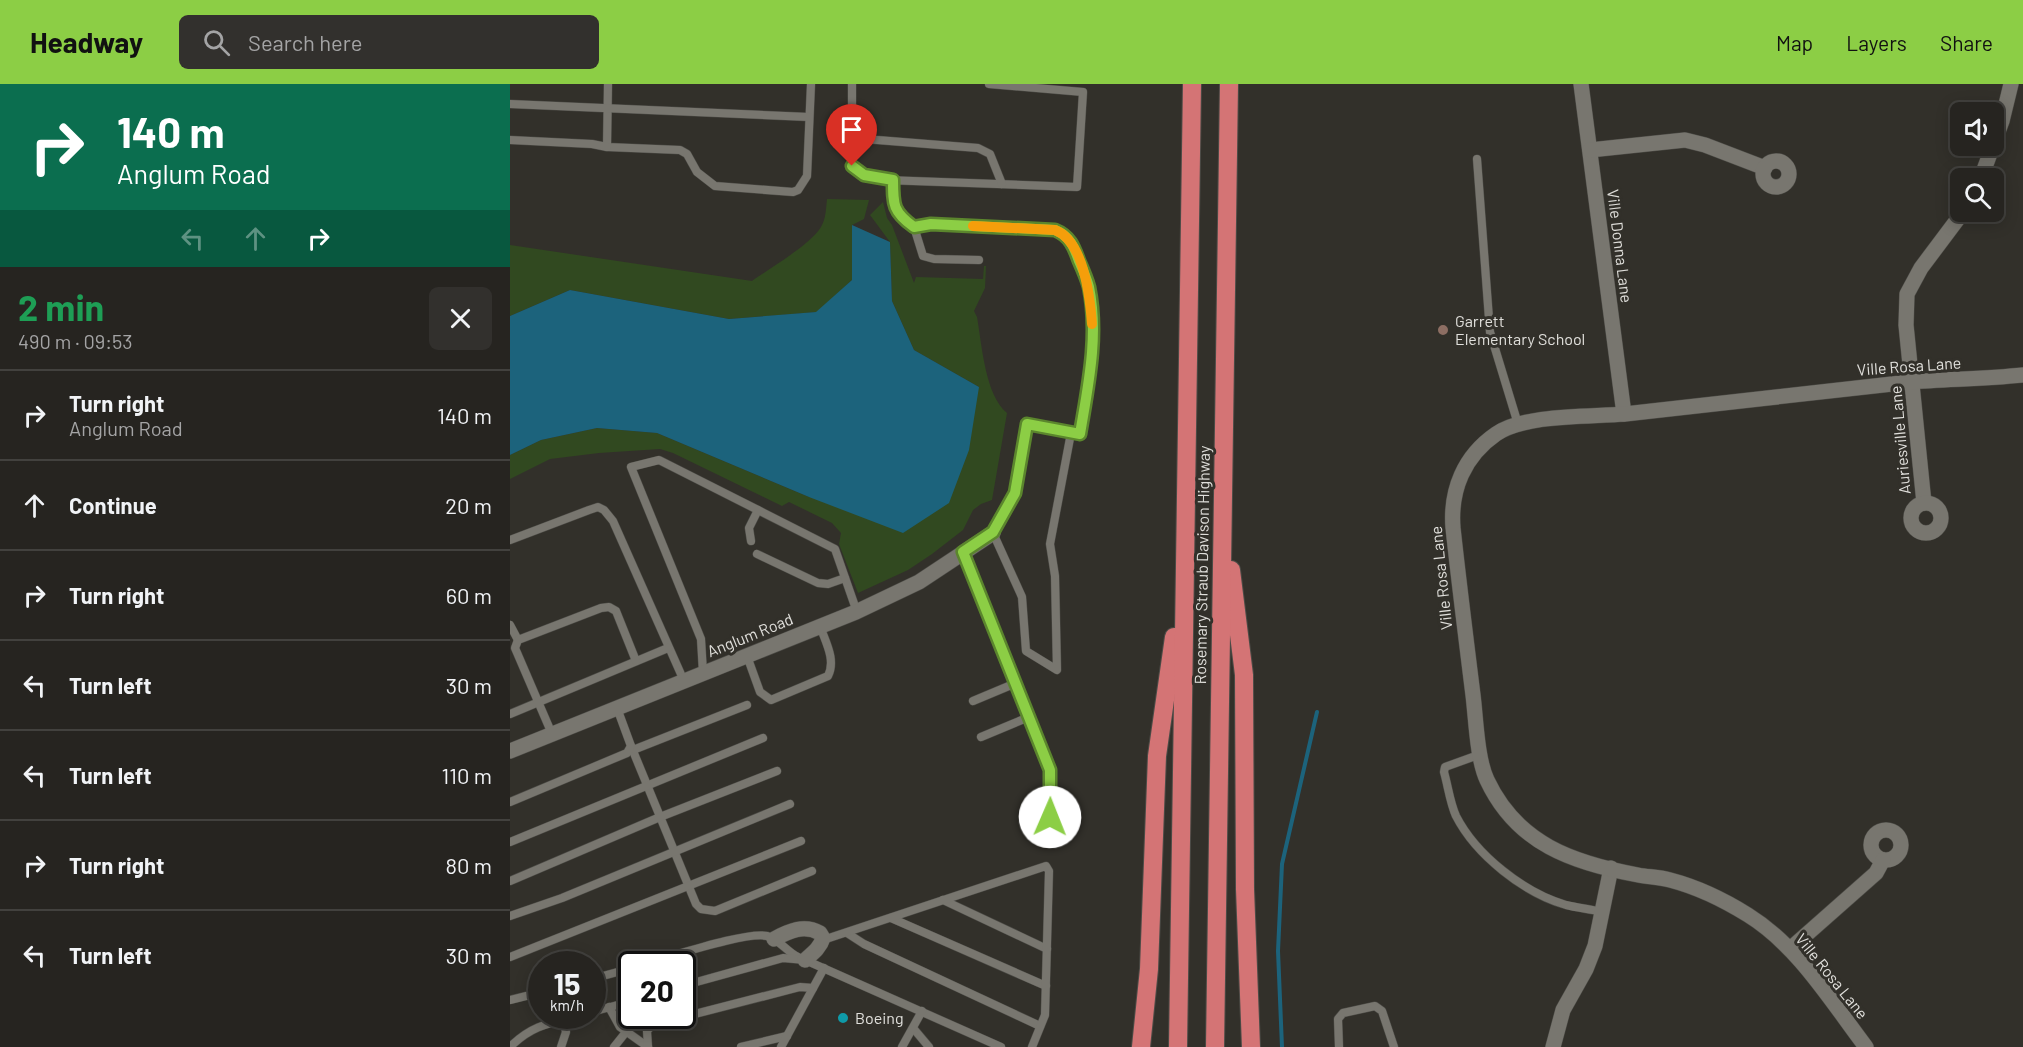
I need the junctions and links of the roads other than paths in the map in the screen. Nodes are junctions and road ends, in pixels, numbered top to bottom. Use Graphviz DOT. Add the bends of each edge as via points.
graph roads {
  1 [pos="608,84"];
  2 [pos="811,84"];
  3 [pos="852,84"];
  4 [pos="989,84"];
  5 [pos="1192,84"];
  6 [pos="1229,84"];
  7 [pos="1581,84"];
  8 [pos="2011,84"];
  9 [pos="510,104"];
  10 [pos="607,108"];
  11 [pos="809,117"];
  12 [pos="852,138"];
  13 [pos="510,140"];
  14 [pos="607,147"];
  15 [pos="1590,150"];
  16 [pos="1477,159"];
  17 [pos="1765,168"];
  18 [pos="1985,168"];
  19 [pos="893,180"];
  20 [pos="1002,184"];
  21 [pos="1956,222"];
  22 [pos="914,227"];
  23 [pos="979,260"];
  24 [pos="2023,375"];
  25 [pos="1913,382"];
  26 [pos="1624,414"];
  27 [pos="1518,424"];
  28 [pos="1071,433"];
  29 [pos="1924,503"];
  30 [pos="1222,504"];
  31 [pos="758,510"];
  32 [pos="993,532"];
  33 [pos="510,540"];
  34 [pos="751,541"];
  35 [pos="963,552"];
  36 [pos="757,554"];
  37 [pos="1185,561"];
  38 [pos="845,578"];
  39 [pos="857,612"];
  40 [pos="510,625"];
  41 [pos="820,627"];
  42 [pos="518,640"];
  43 [pos="668,648"];
  44 [pos="747,656"];
  45 [pos="636,661"];
  46 [pos="703,673"];
  47 [pos="684,681"];
  48 [pos="1016,683"];
  49 [pos="973,701"];
  50 [pos="538,702"];
  51 [pos="747,705"];
  52 [pos="617,708"];
  53 [pos="510,714"];
  54 [pos="1029,717"];
  55 [pos="552,734"];
  56 [pos="981,737"];
  57 [pos="763,738"];
  58 [pos="632,748"];
  59 [pos="510,751"];
  60 [pos="1481,754"];
  61 [pos="777,771"];
  62 [pos="648,786"];
  63 [pos="510,802"];
  64 [pos="790,804"];
  65 [pos="660,817"];
  66 [pos="1050,817"];
  67 [pos="510,842"];
  68 [pos="801,842"];
  69 [pos="674,851"];
  70 [pos="1883,860"];
  71 [pos="1611,868"];
  72 [pos="812,871"];
  73 [pos="510,880"];
  74 [pos="689,886"];
  75 [pos="943,900"];
  76 [pos="1602,912"];
  77 [pos="510,916"];
  78 [pos="890,918"];
  79 [pos="847,933"];
  80 [pos="774,939"];
  81 [pos="823,940"];
  82 [pos="1047,949"];
  83 [pos="1790,950"];
  84 [pos="690,951"];
  85 [pos="510,957"];
  86 [pos="805,960"];
  87 [pos="824,968"];
  88 [pos="696,982"];
  89 [pos="1046,986"];
  90 [pos="813,988"];
  91 [pos="528,996"];
  92 [pos="510,1000"];
  93 [pos="618,1005"];
  94 [pos="609,1007"];
  95 [pos="606,1008"];
  96 [pos="922,1011"];
  97 [pos="1040,1026"];
  98 [pos="913,1028"];
  99 [pos="536,1029"];
  100 [pos="565,1029"];
  101 [pos="626,1032"];
  102 [pos="787,1036"];
  103 [pos="982,1038"];
  104 [pos="510,1047"];
  105 [pos="561,1047"];
  106 [pos="614,1047"];
  107 [pos="648,1047"];
  108 [pos="741,1047"];
  109 [pos="782,1047"];
  110 [pos="902,1047"];
  111 [pos="929,1047"];
  112 [pos="985,1047"];
  113 [pos="1001,1047"];
  114 [pos="1032,1047"];
  115 [pos="1141,1047"];
  116 [pos="1178,1047"];
  117 [pos="1215,1047"];
  118 [pos="1251,1047"];
  119 [pos="1340,1047"];
  120 [pos="1394,1047"];
  121 [pos="1553,1047"];
  122 [pos="1866,1047"];
  1 -- 10 [label="lane"];
  2 -- 11 [label="lane"];
  3 -- 12 [label="lane"];
  4 -- 20 [label="lane" via="1083,92 1077,187"];
  5 -- 37 [label="highway, Rosemary Straub Davison Highway"];
  6 -- 30 [label="highway, Rosemary Straub Davison Highway"];
  7 -- 15 [label="street, Ville Donna Lane"];
  8 -- 18 [label="street"];
  9 -- 10 [label="lane"];
  10 -- 11 [label="lane"];
  10 -- 14 [label="lane"];
  11 -- 14 [label="lane" via="807,176 793,192 716,186 697,172 687,154 680,150"];
  12 -- 19 [label="lane" via="852,166 864,175"];
  12 -- 20 [label="lane" via="978,148 990,154"];
  13 -- 14 [label="lane"];
  15 -- 17 [label="street" via="1685,140"];
  15 -- 26 [label="street, Ville Donna Lane"];
  16 -- 27 [label="lane" via="1490,332"];
  19 -- 20 [label="lane"];
  19 -- 22 [label="lane" via="893,204"];
  21 -- 25 [label="street, Auriesville Lane" via="1906,294"];
  22 -- 23 [label="lane" via="923,256"];
  22 -- 28 [label="lane" via="931,224 1055,230 1064,233 1072,243 1089,286 1094,338 1080,434"];
  24 -- 25 [label="street, Ville Rosa Lane"];
  25 -- 26 [label="street, Ville Rosa Lane"];
  25 -- 29 [label="street, Auriesville Lane"];
  26 -- 27 [label="street, Ville Rosa Lane"];
  27 -- 60 [label="street, Ville Rosa Lane" via="1497,433 1467,464 1456,486 1452,507"];
  28 -- 32 [label="lane" via="1027,424 1015,493"];
  28 -- 32 [label="lane" via="1050,544 1055,576 1057,670 1026,651 1022,597"];
  30 -- 117 [label="highway, Rosemary Straub Davison Highway"];
  30 -- 118 [label="highway" via="1244,675 1245,889"];
  31 -- 34 [label="lane" via="749,528"];
  31 -- 38 [label="lane" via="835,549"];
  31 -- 46 [label="lane" via="659,460 631,467 701,639"];
  32 -- 35 [label="street, Anglum Road"];
  33 -- 43 [label="lane" via="598,507 604,510 629,553"];
  35 -- 39 [label="street, Anglum Road" via="919,582"];
  35 -- 48 [label="lane"];
  36 -- 38 [label="lane" via="818,583"];
  37 -- 115 [label="highway" via="1157,756 1149,969"];
  37 -- 116 [label="highway, Rosemary Straub Davison Highway"];
  38 -- 39 [label="lane"];
  39 -- 41 [label="street, Anglum Road"];
  40 -- 42 [label="lane"];
  41 -- 44 [label="street, Anglum Road"];
  41 -- 44 [label="lane" via="831,658 828,676 771,700 760,692"];
  42 -- 45 [label="lane" via="609,607 616,611"];
  42 -- 50 [label="lane" via="515,648"];
  43 -- 45 [label="lane"];
  43 -- 47 [label="lane"];
  44 -- 46 [label="street, Anglum Road"];
  45 -- 50 [label="lane"];
  46 -- 47 [label="street, Anglum Road"];
  47 -- 52 [label="street, Anglum Road"];
  48 -- 49 [label="lane"];
  48 -- 54 [label="lane"];
  50 -- 53 [label="lane"];
  50 -- 55 [label="lane"];
  51 -- 58 [label="lane"];
  52 -- 55 [label="street, Anglum Road"];
  52 -- 58 [label="lane"];
  54 -- 56 [label="lane"];
  54 -- 66 [label="lane" via="1050,770"];
  55 -- 59 [label="street, Anglum Road"];
  57 -- 62 [label="lane"];
  58 -- 62 [label="lane"];
  58 -- 63 [label="lane"];
  60 -- 71 [label="street, Ville Rosa Lane" via="1497,799 1535,840 1584,862"];
  60 -- 76 [label="lane" via="1444,767 1456,815 1471,838 1515,880 1565,904"];
  61 -- 65 [label="lane"];
  62 -- 65 [label="lane"];
  62 -- 67 [label="lane"];
  64 -- 69 [label="lane"];
  65 -- 69 [label="lane"];
  65 -- 73 [label="lane"];
  68 -- 74 [label="lane"];
  69 -- 74 [label="lane"];
  69 -- 77 [label="lane"];
  70 -- 83 [label="street" via="1876,873"];
  71 -- 76 [label="street"];
  71 -- 83 [label="street, Ville Rosa Lane" via="1669,879 1706,894 1750,916"];
  72 -- 74 [label="lane" via="715,911 701,909"];
  74 -- 85 [label="lane"];
  75 -- 78 [label="lane"];
  75 -- 82 [label="lane"];
  75 -- 82 [label="lane" via="1046,866"];
  76 -- 121 [label="street" via="1595,946 1563,1010"];
  78 -- 79 [label="lane"];
  78 -- 89 [label="lane"];
  79 -- 81 [label="lane"];
  79 -- 97 [label="lane"];
  80 -- 81 [label="street" via="800,928 820,933"];
  80 -- 84 [label="lane" via="758,936"];
  80 -- 86 [label="lane"];
  81 -- 86 [label="street"];
  82 -- 89 [label="lane"];
  83 -- 122 [label="street, Ville Rosa Lane"];
  86 -- 87 [label="lane"];
  86 -- 88 [label="lane" via="783,958"];
  87 -- 90 [label="lane"];
  87 -- 96 [label="lane"];
  89 -- 97 [label="lane" via="1045,1015"];
  90 -- 102 [label="lane"];
  90 -- 107 [label="lane" via="800,987 652,1025 647,1031"];
  91 -- 92 [label="lane"];
  93 -- 94 [label="lane"];
  94 -- 95 [label="lane"];
  94 -- 101 [label="lane"];
  96 -- 98 [label="lane"];
  96 -- 103 [label="lane"];
  97 -- 114 [label="lane"];
  98 -- 110 [label="lane"];
  98 -- 111 [label="lane"];
  99 -- 104 [label="lane"];
  100 -- 105 [label="lane"];
  101 -- 106 [label="lane"];
  101 -- 107 [label="lane"];
  102 -- 108 [label="lane"];
  102 -- 109 [label="lane"];
  103 -- 112 [label="lane"];
  103 -- 113 [label="lane"];
  119 -- 120 [label="lane" via="1338,1019 1343,1013 1375,1006 1382,1011"];
}
